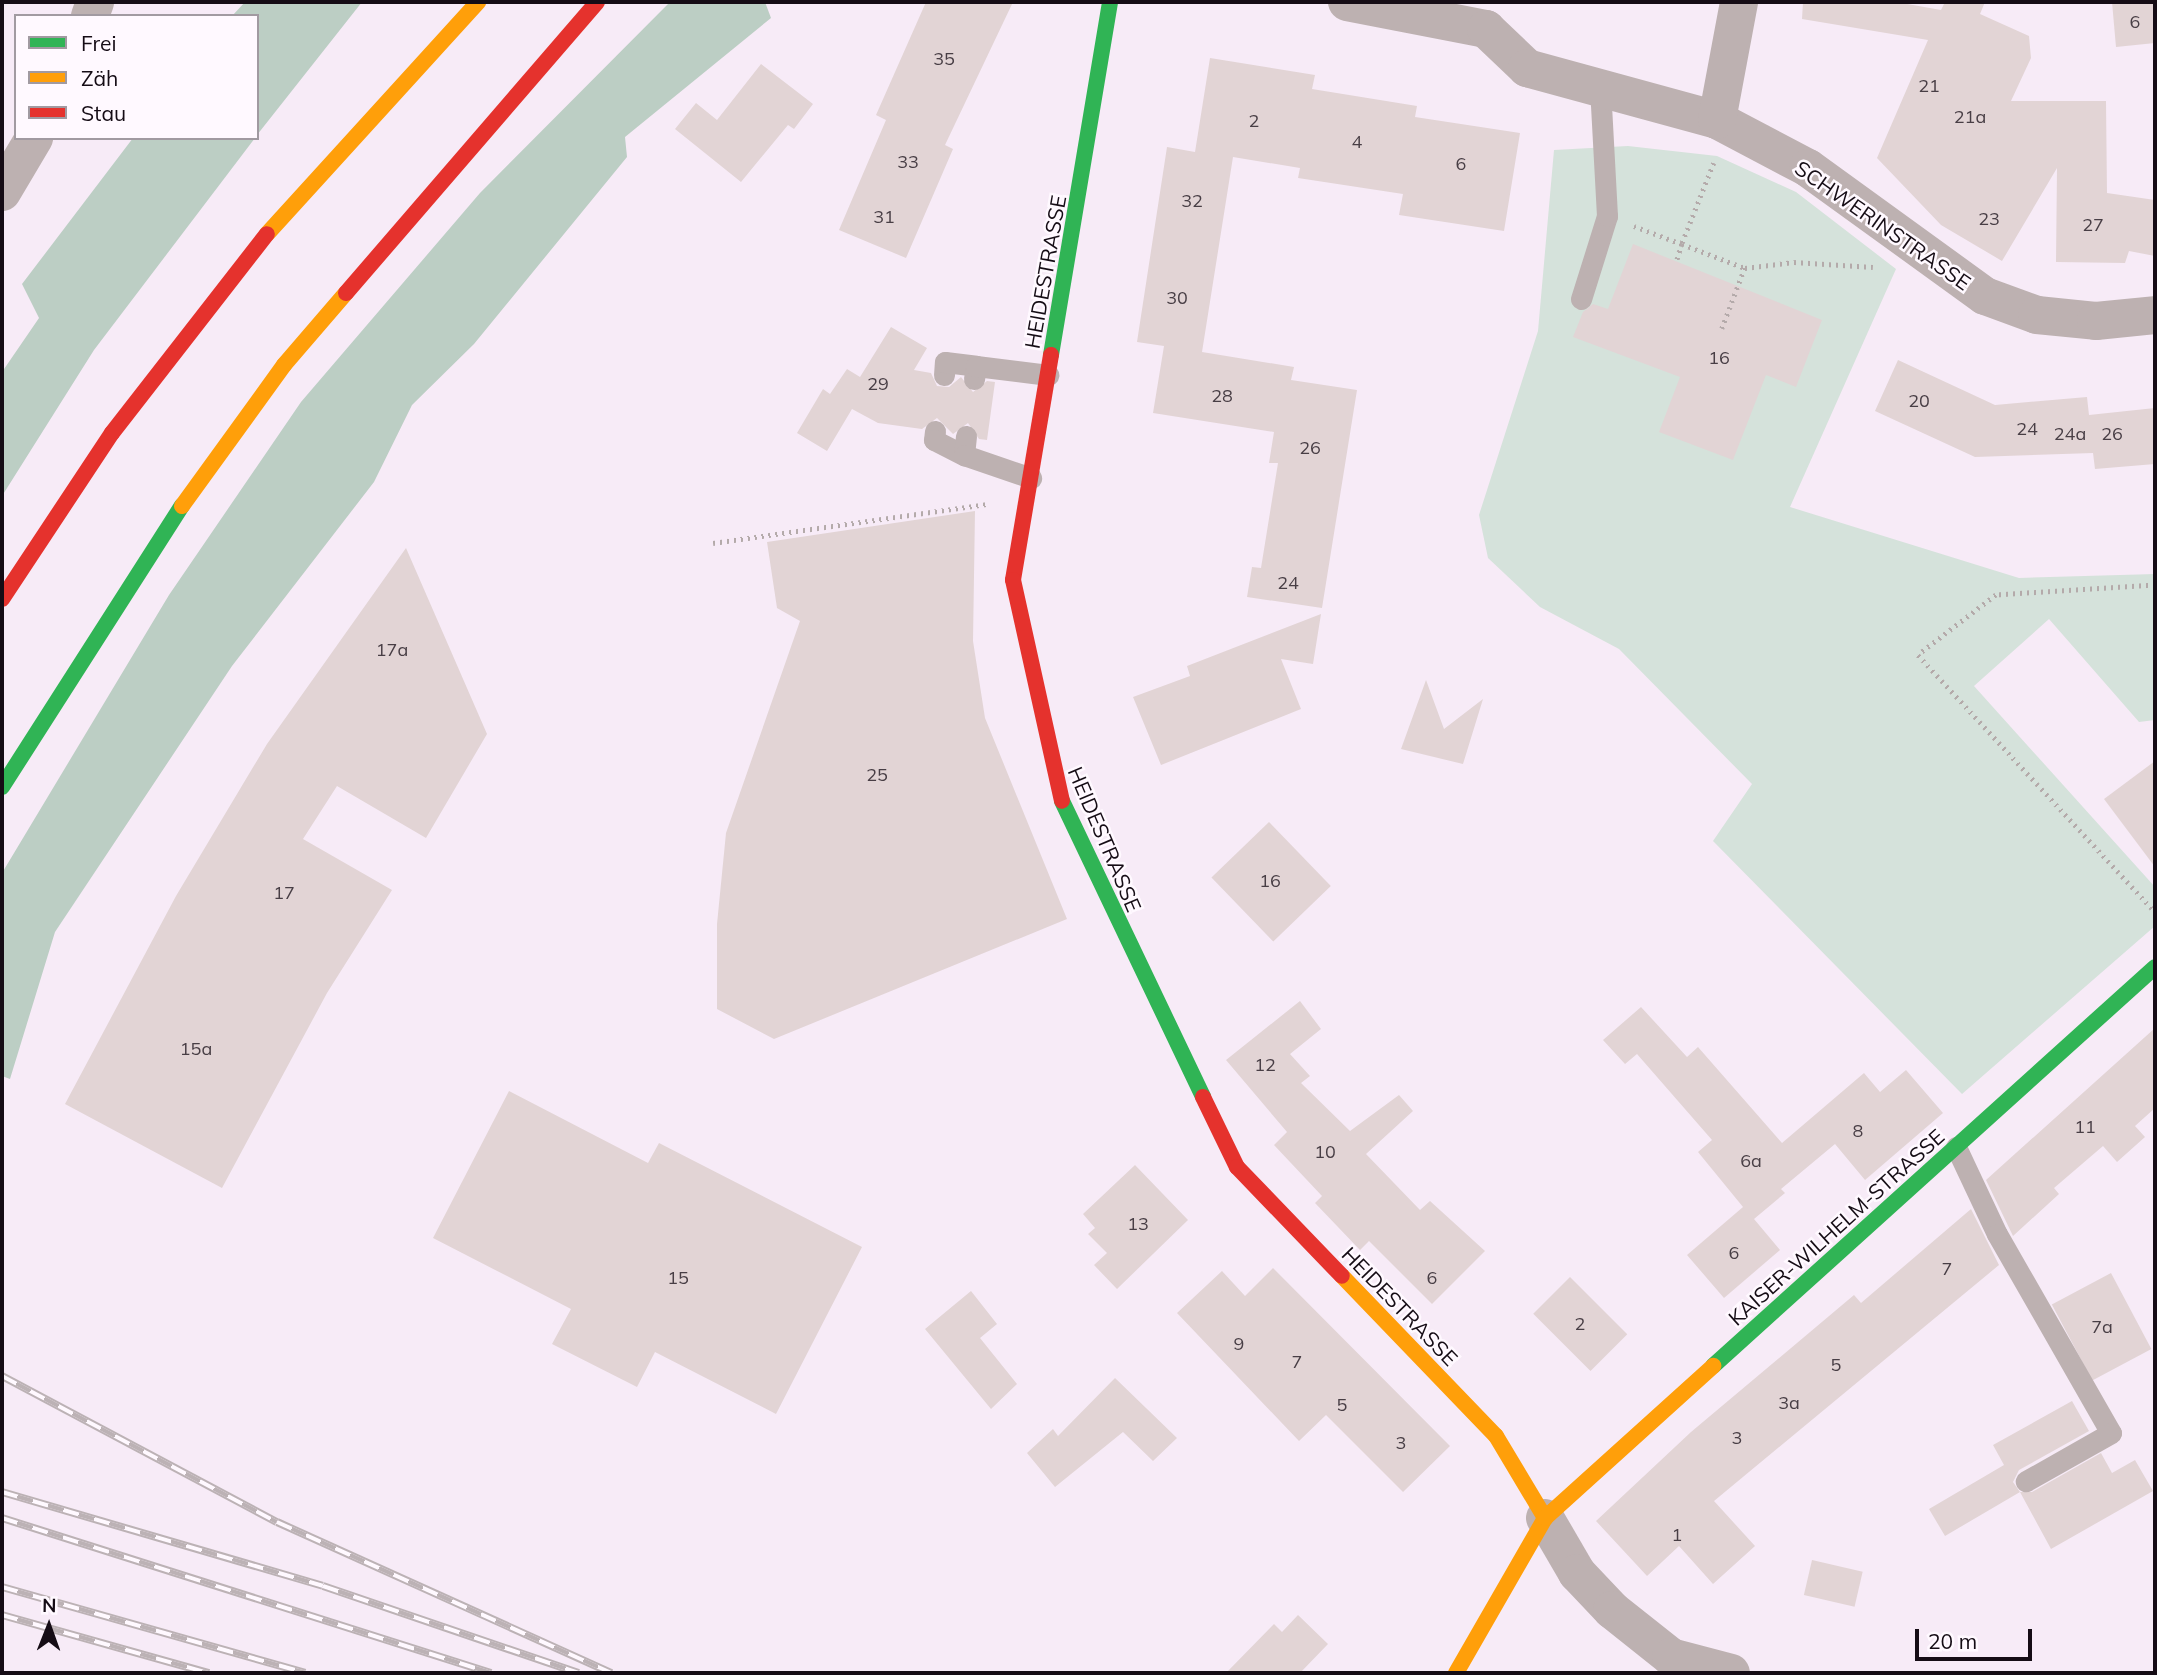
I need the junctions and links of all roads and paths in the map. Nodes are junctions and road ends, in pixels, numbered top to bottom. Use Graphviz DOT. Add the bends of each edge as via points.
graph roads {
  1 [pos="478,2"];
  2 [pos="597,2"];
  3 [pos="1110,2"];
  4 [pos="1347,2"];
  5 [pos="1740,2"];
  6 [pos="1600,88"];
  7 [pos="1723,123"];
  8 [pos="33,140"];
  9 [pos="2,192"];
  10 [pos="1607,216"];
  11 [pos="1682,244"];
  12 [pos="1676,260"];
  13 [pos="1941,265"];
  14 [pos="1745,268"];
  15 [pos="1581,299"];
  16 [pos="2155,315"];
  17 [pos="1722,329"];
  18 [pos="944,375"];
  19 [pos="1048,375"];
  20 [pos="935,431"];
  21 [pos="1029,488"];
  22 [pos="713,543"];
  23 [pos="2155,585"];
  24 [pos="2,599"];
  25 [pos="2,787"];
  26 [pos="2155,912"];
  27 [pos="2155,967"];
  28 [pos="1956,1147"];
  29 [pos="2026,1481"];
  30 [pos="1545,1518"];
  31 [pos="1456,1673"];
  32 [pos="1731,1673"];
  1 -- 24 [label="main road" via="314,177 209,304 112,433"];
  2 -- 25 [label="main road" via="284,365 140,565"];
  3 -- 19 [label="main road, HEIDESTRASSE"];
  4 -- 6 [label="street, SCHWERINSTRASSE" via="1486,29 1527,68"];
  5 -- 7 [label="street"];
  6 -- 7 [label="street, SCHWERINSTRASSE"];
  6 -- 10 [label="lane"];
  7 -- 11 [label="path"];
  7 -- 13 [label="street, SCHWERINSTRASSE" via="1808,168"];
  8 -- 9 [label="street"];
  10 -- 11 [label="path"];
  10 -- 15 [label="lane"];
  11 -- 12 [label="path"];
  11 -- 14 [label="path"];
  13 -- 14 [label="path" via="1896,268 1794,262"];
  13 -- 16 [label="street, SCHWERINSTRASSE" via="1985,296 2036,315 2096,321"];
  14 -- 17 [label="path"];
  18 -- 19 [label="lane" via="945,362 975,373"];
  19 -- 21 [label="main road, HEIDESTRASSE"];
  20 -- 21 [label="lane" via="934,440 965,445"];
  21 -- 22 [label="path"];
  21 -- 30 [label="main road, HEIDESTRASSE" via="1013,580 1047,750 1062,803 1196,1092 1237,1167 1496,1436"];
  23 -- 26 [label="path" via="1996,595 1918,655"];
  27 -- 28 [label="main road, KAISER-WILHELM-STRASSE"];
  28 -- 29 [label="lane" via="1997,1234 2111,1433"];
  28 -- 30 [label="main road, KAISER-WILHELM-STRASSE"];
  30 -- 31 [label="main road, KAISER-WILHELM-STRASSE"];
  30 -- 32 [label="street" via="1577,1573 1612,1610 1671,1657"];
}
